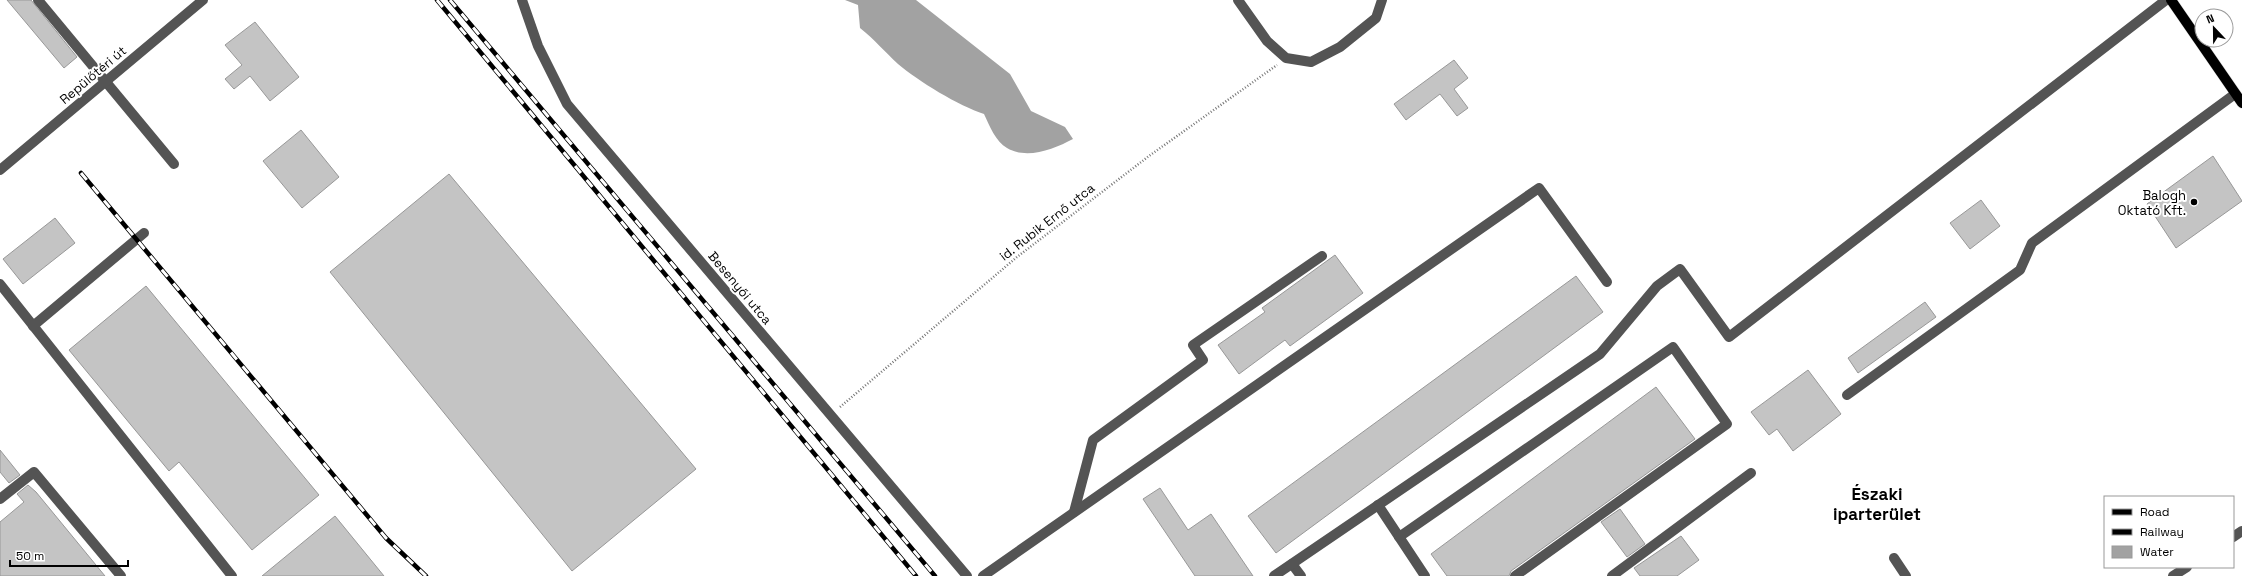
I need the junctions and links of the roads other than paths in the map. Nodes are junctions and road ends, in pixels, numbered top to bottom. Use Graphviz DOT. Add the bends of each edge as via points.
graph roads {
  1 [pos="38,0"];
  2 [pos="203,0"];
  3 [pos="522,0"];
  4 [pos="1238,0"];
  5 [pos="1382,0"];
  6 [pos="2166,0"];
  7 [pos="2171,0"];
  8 [pos="192,4"];
  9 [pos="107,81"];
  10 [pos="2235,94"];
  11 [pos="2242,103"];
  12 [pos="174,164"];
  13 [pos="0,170"];
  14 [pos="144,233"];
  15 [pos="1322,256"];
  16 [pos="1607,282"];
  17 [pos="0,284"];
  18 [pos="33,326"];
  19 [pos="1847,395"];
  20 [pos="1751,473"];
  21 [pos="0,499"];
  22 [pos="1378,505"];
  23 [pos="1074,512"];
  24 [pos="1399,537"];
  25 [pos="1894,558"];
  26 [pos="1292,564"];
  27 [pos="2185,568"];
  28 [pos="121,576"];
  29 [pos="232,576"];
  30 [pos="967,576"];
  31 [pos="983,576"];
  32 [pos="1274,576"];
  33 [pos="1300,576"];
  34 [pos="1425,576"];
  35 [pos="1515,576"];
  36 [pos="1612,576"];
  37 [pos="1906,576"];
  38 [pos="2173,576"];
  1 -- 9 [label="street"];
  2 -- 8 [label="street, Repülőtéri út"];
  3 -- 30 [label="street, Besenyői utca" via="538,46 567,104"];
  4 -- 5 [label="street" via="1267,41 1286,58 1311,62 1340,47 1376,18"];
  6 -- 22 [label="street" via="1729,337 1680,269 1657,286 1600,354"];
  7 -- 10 [label="main road"];
  8 -- 9 [label="street, Repülőtéri út"];
  9 -- 12 [label="street"];
  9 -- 13 [label="street, Repülőtéri út"];
  10 -- 11 [label="main road"];
  10 -- 19 [label="street" via="2032,243 2020,270"];
  14 -- 18 [label="street"];
  15 -- 23 [label="street" via="1193,345 1203,360 1093,440"];
  16 -- 23 [label="street" via="1539,188"];
  17 -- 18 [label="street"];
  18 -- 29 [label="street"];
  20 -- 36 [label="street"];
  21 -- 28 [label="street" via="34,472"];
  22 -- 24 [label="street"];
  22 -- 26 [label="street"];
  23 -- 31 [label="street"];
  24 -- 34 [label="street"];
  24 -- 35 [label="street" via="1673,347 1727,424"];
  25 -- 37 [label="street"];
  26 -- 32 [label="street"];
  26 -- 33 [label="street"];
  27 -- 38 [label="street"];
}
